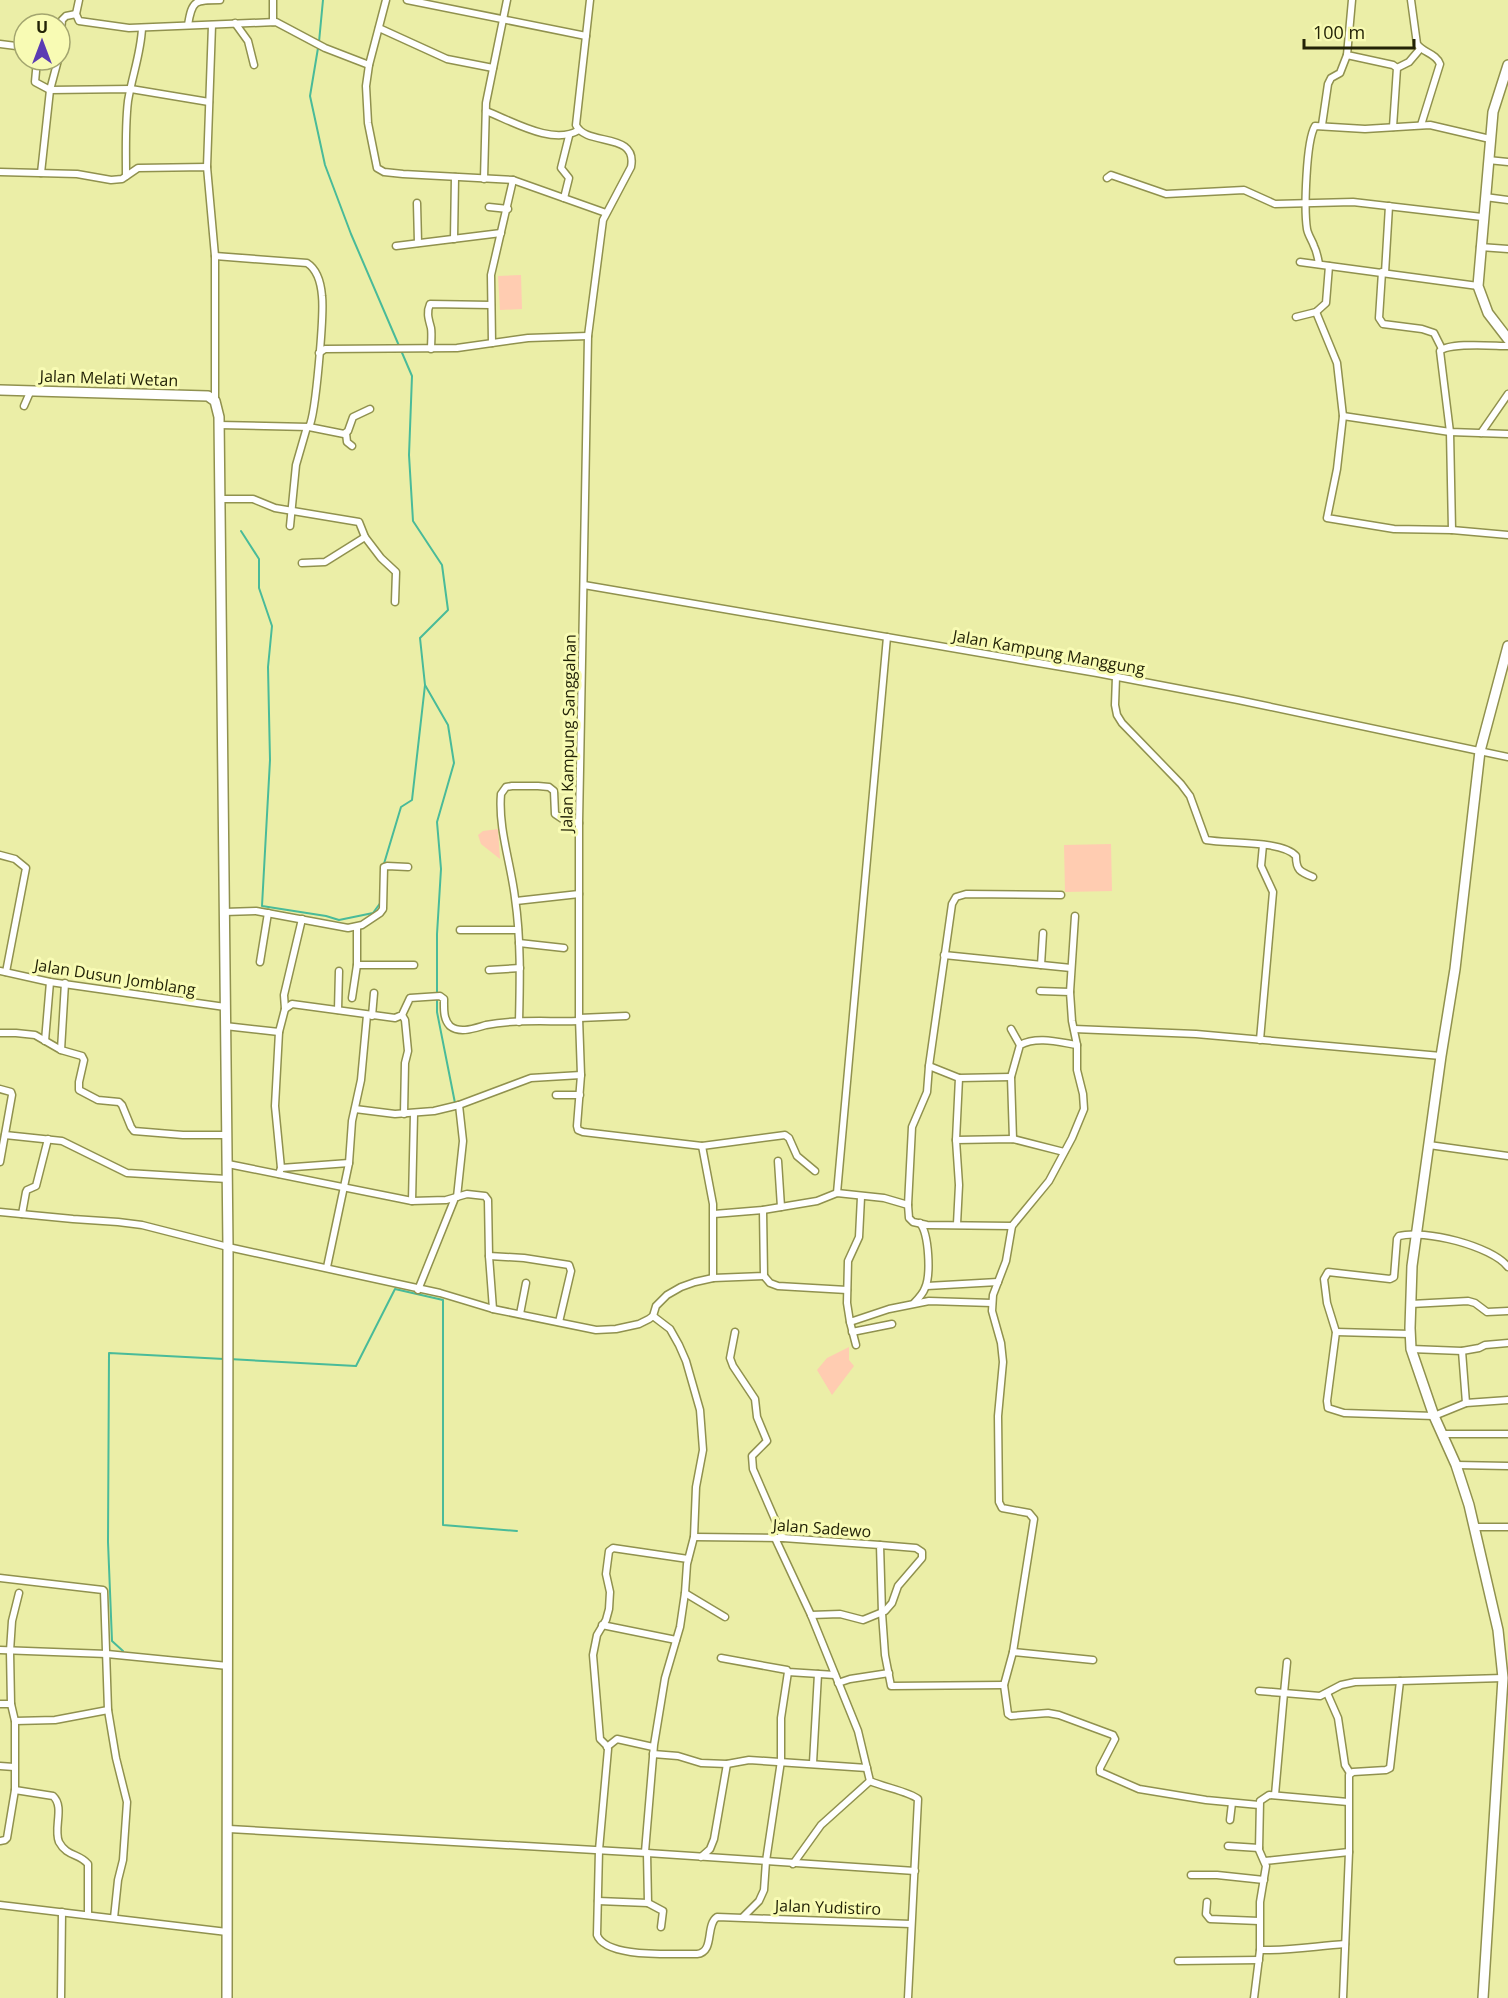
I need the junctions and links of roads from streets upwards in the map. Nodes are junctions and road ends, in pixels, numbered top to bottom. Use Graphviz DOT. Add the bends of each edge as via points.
graph roads {
  1 [pos="79,0"];
  2 [pos="220,0"];
  3 [pos="273,0"];
  4 [pos="386,0"];
  5 [pos="407,0"];
  6 [pos="507,0"];
  7 [pos="591,0"];
  8 [pos="1353,0"];
  9 [pos="1411,0"];
  10 [pos="76,14"];
  11 [pos="72,15"];
  12 [pos="504,20"];
  13 [pos="273,22"];
  14 [pos="235,23"];
  15 [pos="188,25"];
  16 [pos="212,25"];
  17 [pos="142,28"];
  18 [pos="379,28"];
  19 [pos="586,36"];
  20 [pos="1420,49"];
  21 [pos="1347,55"];
  22 [pos="254,65"];
  23 [pos="369,65"];
  24 [pos="1508,65"];
  25 [pos="1397,68"];
  26 [pos="493,69"];
  27 [pos="36,72"];
  28 [pos="55,72"];
  29 [pos="131,89"];
  30 [pos="50,90"];
  31 [pos="209,102"];
  32 [pos="486,111"];
  33 [pos="1322,125"];
  34 [pos="1420,125"];
  35 [pos="1393,128"];
  36 [pos="579,130"];
  37 [pos="569,136"];
  38 [pos="1490,139"];
  39 [pos="1488,160"];
  40 [pos="1508,162"];
  41 [pos="207,167"];
  42 [pos="0,172"];
  43 [pos="41,173"];
  44 [pos="126,176"];
  45 [pos="455,177"];
  46 [pos="1107,178"];
  47 [pos="484,179"];
  48 [pos="513,180"];
  49 [pos="1484,197"];
  50 [pos="564,198"];
  51 [pos="1508,200"];
  52 [pos="417,203"];
  53 [pos="1307,205"];
  54 [pos="1389,206"];
  55 [pos="489,207"];
  56 [pos="508,209"];
  57 [pos="606,213"];
  58 [pos="1482,217"];
  59 [pos="501,233"];
  60 [pos="454,239"];
  61 [pos="417,243"];
  62 [pos="396,246"];
  63 [pos="1480,247"];
  64 [pos="1508,249"];
  65 [pos="215,256"];
  66 [pos="1300,262"];
  67 [pos="1319,264"];
  68 [pos="1329,266"];
  69 [pos="1384,273"];
  70 [pos="1478,286"];
  71 [pos="491,304"];
  72 [pos="1316,312"];
  73 [pos="1296,317"];
  74 [pos="588,336"];
  75 [pos="1508,339"];
  76 [pos="492,343"];
  77 [pos="1508,346"];
  78 [pos="431,349"];
  79 [pos="1442,349"];
  80 [pos="319,353"];
  81 [pos="0,390"];
  82 [pos="31,390"];
  83 [pos="1508,394"];
  84 [pos="215,401"];
  85 [pos="24,406"];
  86 [pos="370,409"];
  87 [pos="1343,416"];
  88 [pos="219,425"];
  89 [pos="308,428"];
  90 [pos="1450,432"];
  91 [pos="346,433"];
  92 [pos="1481,433"];
  93 [pos="1508,434"];
  94 [pos="352,447"];
  95 [pos="220,499"];
  96 [pos="291,510"];
  97 [pos="290,526"];
  98 [pos="1452,530"];
  99 [pos="1508,535"];
  100 [pos="365,537"];
  101 [pos="302,563"];
  102 [pos="584,585"];
  103 [pos="395,602"];
  104 [pos="888,637"];
  105 [pos="1508,646"];
  106 [pos="1506,666"];
  107 [pos="1116,677"];
  108 [pos="1480,751"];
  109 [pos="1508,757"];
  110 [pos="579,823"];
  111 [pos="1263,845"];
  112 [pos="0,855"];
  113 [pos="408,867"];
  114 [pos="1313,877"];
  115 [pos="579,894"];
  116 [pos="1061,895"];
  117 [pos="516,901"];
  118 [pos="224,912"];
  119 [pos="268,913"];
  120 [pos="1075,916"];
  121 [pos="302,919"];
  122 [pos="357,927"];
  123 [pos="460,930"];
  124 [pos="518,930"];
  125 [pos="1043,933"];
  126 [pos="519,943"];
  127 [pos="564,948"];
  128 [pos="944,955"];
  129 [pos="260,962"];
  130 [pos="357,965"];
  131 [pos="414,965"];
  132 [pos="1041,965"];
  133 [pos="520,968"];
  134 [pos="1071,968"];
  135 [pos="489,970"];
  136 [pos="339,971"];
  137 [pos="3,972"];
  138 [pos="50,982"];
  139 [pos="65,983"];
  140 [pos="1040,991"];
  141 [pos="1070,992"];
  142 [pos="374,993"];
  143 [pos="352,998"];
  144 [pos="225,1007"];
  145 [pos="285,1009"];
  146 [pos="338,1010"];
  147 [pos="402,1015"];
  148 [pos="369,1016"];
  149 [pos="626,1016"];
  150 [pos="579,1019"];
  151 [pos="519,1022"];
  152 [pos="225,1026"];
  153 [pos="1011,1029"];
  154 [pos="1074,1029"];
  155 [pos="279,1032"];
  156 [pos="0,1033"];
  157 [pos="1260,1040"];
  158 [pos="45,1041"];
  159 [pos="1020,1045"];
  160 [pos="1077,1045"];
  161 [pos="61,1050"];
  162 [pos="1441,1056"];
  163 [pos="929,1066"];
  164 [pos="581,1075"];
  165 [pos="1011,1077"];
  166 [pos="959,1078"];
  167 [pos="0,1089"];
  168 [pos="556,1095"];
  169 [pos="580,1095"];
  170 [pos="459,1105"];
  171 [pos="355,1109"];
  172 [pos="404,1114"];
  173 [pos="414,1114"];
  174 [pos="5,1135"];
  175 [pos="227,1136"];
  176 [pos="48,1139"];
  177 [pos="1012,1139"];
  178 [pos="956,1140"];
  179 [pos="1429,1145"];
  180 [pos="702,1146"];
  181 [pos="1064,1152"];
  182 [pos="1508,1156"];
  183 [pos="0,1158"];
  184 [pos="778,1161"];
  185 [pos="349,1162"];
  186 [pos="228,1164"];
  187 [pos="280,1171"];
  188 [pos="815,1171"];
  189 [pos="227,1179"];
  190 [pos="344,1187"];
  191 [pos="837,1193"];
  192 [pos="861,1197"];
  193 [pos="453,1198"];
  194 [pos="412,1201"];
  195 [pos="908,1205"];
  196 [pos="781,1207"];
  197 [pos="763,1210"];
  198 [pos="0,1212"];
  199 [pos="22,1214"];
  200 [pos="714,1214"];
  201 [pos="920,1223"];
  202 [pos="957,1224"];
  203 [pos="1012,1226"];
  204 [pos="1417,1234"];
  205 [pos="228,1247"];
  206 [pos="489,1256"];
  207 [pos="327,1267"];
  208 [pos="1508,1267"];
  209 [pos="764,1276"];
  210 [pos="713,1278"];
  211 [pos="526,1282"];
  212 [pos="998,1282"];
  213 [pos="927,1286"];
  214 [pos="418,1290"];
  215 [pos="847,1290"];
  216 [pos="914,1303"];
  217 [pos="992,1304"];
  218 [pos="1411,1304"];
  219 [pos="494,1309"];
  220 [pos="1508,1311"];
  221 [pos="520,1314"];
  222 [pos="653,1316"];
  223 [pos="560,1322"];
  224 [pos="850,1322"];
  225 [pos="892,1324"];
  226 [pos="735,1332"];
  227 [pos="852,1332"];
  228 [pos="1336,1332"];
  229 [pos="1410,1334"];
  230 [pos="1508,1343"];
  231 [pos="856,1345"];
  232 [pos="1411,1349"];
  233 [pos="1462,1351"];
  234 [pos="1508,1400"];
  235 [pos="1466,1403"];
  236 [pos="1434,1416"];
  237 [pos="1442,1434"];
  238 [pos="1508,1434"];
  239 [pos="1456,1465"];
  240 [pos="1508,1466"];
  241 [pos="1474,1527"];
  242 [pos="1508,1527"];
  243 [pos="694,1537"];
  244 [pos="779,1538"];
  245 [pos="880,1545"];
  246 [pos="688,1559"];
  247 [pos="0,1578"];
  248 [pos="20,1593"];
  249 [pos="685,1593"];
  250 [pos="882,1613"];
  251 [pos="812,1615"];
  252 [pos="725,1617"];
  253 [pos="602,1625"];
  254 [pos="1498,1630"];
  255 [pos="1508,1632"];
  256 [pos="676,1640"];
  257 [pos="0,1650"];
  258 [pos="9,1651"];
  259 [pos="1012,1652"];
  260 [pos="107,1654"];
  261 [pos="721,1658"];
  262 [pos="1093,1660"];
  263 [pos="1287,1662"];
  264 [pos="228,1666"];
  265 [pos="788,1672"];
  266 [pos="889,1673"];
  267 [pos="818,1674"];
  268 [pos="835,1675"];
  269 [pos="1503,1678"];
  270 [pos="1400,1681"];
  271 [pos="838,1683"];
  272 [pos="1004,1685"];
  273 [pos="1259,1690"];
  274 [pos="1327,1693"];
  275 [pos="1284,1694"];
  276 [pos="0,1704"];
  277 [pos="11,1704"];
  278 [pos="108,1710"];
  279 [pos="15,1721"];
  280 [pos="607,1747"];
  281 [pos="653,1751"];
  282 [pos="781,1761"];
  283 [pos="813,1763"];
  284 [pos="727,1764"];
  285 [pos="0,1766"];
  286 [pos="14,1767"];
  287 [pos="867,1768"];
  288 [pos="1350,1773"];
  289 [pos="870,1781"];
  290 [pos="15,1790"];
  291 [pos="1275,1795"];
  292 [pos="1232,1803"];
  293 [pos="1348,1803"];
  294 [pos="1259,1805"];
  295 [pos="1230,1820"];
  296 [pos="0,1829"];
  297 [pos="229,1829"];
  298 [pos="8,1830"];
  299 [pos="0,1841"];
  300 [pos="1228,1846"];
  301 [pos="1259,1848"];
  302 [pos="599,1850"];
  303 [pos="1349,1852"];
  304 [pos="646,1853"];
  305 [pos="701,1857"];
  306 [pos="766,1861"];
  307 [pos="1265,1861"];
  308 [pos="793,1864"];
  309 [pos="915,1871"];
  310 [pos="1191,1875"];
  311 [pos="1264,1880"];
  312 [pos="598,1901"];
  313 [pos="1207,1902"];
  314 [pos="648,1903"];
  315 [pos="0,1905"];
  316 [pos="62,1912"];
  317 [pos="88,1915"];
  318 [pos="743,1917"];
  319 [pos="114,1918"];
  320 [pos="1259,1921"];
  321 [pos="911,1924"];
  322 [pos="661,1927"];
  323 [pos="227,1932"];
  324 [pos="1345,1944"];
  325 [pos="1260,1950"];
  326 [pos="1259,1960"];
  327 [pos="1179,1961"];
  328 [pos="61,1998"];
  329 [pos="227,1998"];
  330 [pos="908,1998"];
  331 [pos="1254,1998"];
  332 [pos="1343,1998"];
  333 [pos="1483,1998"];
  1 -- 10 [label="street"];
  2 -- 15 [label="street" via="194,3"];
  3 -- 13 [label="street"];
  4 -- 18 [label="street"];
  5 -- 12 [label="street"];
  6 -- 12 [label="street"];
  7 -- 19 [label="street"];
  8 -- 21 [label="street"];
  9 -- 20 [label="street"];
  10 -- 11 [label="street"];
  10 -- 17 [label="street" via="82,22"];
  12 -- 19 [label="street"];
  12 -- 26 [label="street"];
  13 -- 14 [label="street"];
  13 -- 23 [label="street"];
  14 -- 16 [label="street"];
  14 -- 22 [label="street" via="248,41"];
  15 -- 16 [label="street"];
  15 -- 17 [label="street"];
  16 -- 31 [label="street"];
  17 -- 29 [label="street"];
  18 -- 23 [label="street"];
  18 -- 26 [label="street" via="447,59"];
  19 -- 36 [label="street" via="576,121"];
  20 -- 25 [label="street" via="1409,62"];
  20 -- 34 [label="street" via="1440,64"];
  21 -- 25 [label="street"];
  21 -- 33 [label="street" via="1340,73 1328,84"];
  23 -- 45 [label="street" via="367,111 377,168 384,172"];
  24 -- 38 [label="street" via="1494,106"];
  25 -- 35 [label="street"];
  26 -- 32 [label="street"];
  27 -- 30 [label="street" via="35,82"];
  28 -- 30 [label="street"];
  29 -- 30 [label="street"];
  29 -- 31 [label="street"];
  29 -- 44 [label="street"];
  30 -- 43 [label="street"];
  31 -- 41 [label="street"];
  32 -- 37 [label="street" via="543,134"];
  32 -- 47 [label="street"];
  33 -- 35 [label="street"];
  33 -- 53 [label="street" via="1315,126 1312,134"];
  34 -- 35 [label="street"];
  34 -- 38 [label="street"];
  36 -- 37 [label="street"];
  36 -- 57 [label="street, Jalan Kampung Sanggahan" via="621,144 632,158"];
  37 -- 50 [label="street" via="561,168 569,178"];
  38 -- 39 [label="street"];
  39 -- 40 [label="street"];
  39 -- 49 [label="street"];
  41 -- 44 [label="street" via="138,168"];
  41 -- 65 [label="street"];
  42 -- 43 [label="street"];
  43 -- 44 [label="street" via="83,174 111,180"];
  45 -- 47 [label="street"];
  45 -- 60 [label="street"];
  46 -- 53 [label="street" via="1111,175 1166,195 1244,190 1272,204"];
  47 -- 48 [label="street"];
  48 -- 50 [label="street"];
  48 -- 56 [label="street"];
  49 -- 51 [label="street"];
  49 -- 58 [label="street"];
  50 -- 57 [label="street"];
  52 -- 61 [label="street"];
  53 -- 54 [label="street" via="1344,202"];
  53 -- 67 [label="street" via="1307,231"];
  54 -- 58 [label="street"];
  54 -- 69 [label="street"];
  55 -- 56 [label="street"];
  56 -- 59 [label="street"];
  57 -- 74 [label="street, Jalan Kampung Sanggahan"];
  58 -- 63 [label="street"];
  59 -- 60 [label="street"];
  59 -- 71 [label="street" via="491,275"];
  60 -- 61 [label="street"];
  61 -- 62 [label="street"];
  63 -- 64 [label="street"];
  63 -- 70 [label="street"];
  65 -- 80 [label="street" via="297,261 311,266 318,276 322,296"];
  65 -- 84 [label="street"];
  66 -- 67 [label="street"];
  67 -- 68 [label="street"];
  68 -- 69 [label="street"];
  68 -- 72 [label="street" via="1326,303"];
  69 -- 70 [label="street"];
  69 -- 79 [label="street" via="1379,318 1383,324 1434,333"];
  70 -- 75 [label="street" via="1488,313"];
  71 -- 76 [label="street"];
  71 -- 78 [label="street" via="430,304"];
  72 -- 73 [label="street"];
  72 -- 87 [label="street" via="1337,363"];
  74 -- 76 [label="street"];
  74 -- 102 [label="street, Jalan Kampung Sanggahan"];
  76 -- 78 [label="street"];
  77 -- 79 [label="street"];
  78 -- 80 [label="street" via="325,348"];
  79 -- 90 [label="street"];
  80 -- 89 [label="street"];
  81 -- 82 [label="street, Jalan Melati Wetan"];
  82 -- 84 [label="street, Jalan Melati Wetan" via="203,395"];
  82 -- 85 [label="street"];
  83 -- 92 [label="street"];
  84 -- 88 [label="street"];
  86 -- 91 [label="street" via="353,417"];
  87 -- 90 [label="street"];
  87 -- 98 [label="street" via="1328,518 1394,529"];
  88 -- 89 [label="street"];
  88 -- 95 [label="street"];
  89 -- 91 [label="street"];
  89 -- 96 [label="street" via="296,465"];
  90 -- 92 [label="street"];
  90 -- 98 [label="street"];
  91 -- 94 [label="street"];
  92 -- 93 [label="street"];
  95 -- 96 [label="street" via="253,500"];
  95 -- 118 [label="street"];
  96 -- 97 [label="street"];
  96 -- 100 [label="street" via="354,520 361,525"];
  98 -- 99 [label="street"];
  100 -- 101 [label="street" via="325,562"];
  100 -- 103 [label="street" via="396,572"];
  102 -- 104 [label="street, Jalan Kampung Manggung"];
  102 -- 110 [label="street, Jalan Kampung Sanggahan"];
  104 -- 107 [label="street, Jalan Kampung Manggung"];
  104 -- 191 [label="street"];
  105 -- 106 [label="street"];
  106 -- 108 [label="street"];
  107 -- 108 [label="street, Jalan Kampung Manggung"];
  107 -- 111 [label="street" via="1117,715 1190,796 1206,840"];
  108 -- 109 [label="street, Jalan Kampung Manggung"];
  108 -- 162 [label="street"];
  110 -- 115 [label="street, Jalan Kampung Sanggahan"];
  110 -- 117 [label="street" via="555,814 552,789 512,786 503,790 503,826"];
  111 -- 114 [label="street" via="1294,853 1298,869"];
  111 -- 157 [label="street" via="1261,866 1273,892"];
  112 -- 137 [label="street" via="15,859 26,868"];
  113 -- 122 [label="street" via="384,867 383,909"];
  115 -- 117 [label="street"];
  115 -- 150 [label="street, Jalan Kampung Sanggahan"];
  116 -- 128 [label="street" via="958,896 950,911"];
  117 -- 124 [label="street"];
  118 -- 119 [label="street"];
  118 -- 144 [label="street"];
  119 -- 121 [label="street"];
  119 -- 129 [label="street"];
  120 -- 134 [label="street"];
  121 -- 122 [label="street"];
  121 -- 145 [label="street" via="284,995"];
  122 -- 130 [label="street"];
  123 -- 124 [label="street"];
  124 -- 126 [label="street"];
  125 -- 132 [label="street"];
  126 -- 127 [label="street"];
  126 -- 133 [label="street"];
  128 -- 132 [label="street"];
  128 -- 163 [label="street"];
  130 -- 131 [label="street"];
  130 -- 143 [label="street"];
  132 -- 134 [label="street"];
  133 -- 135 [label="street"];
  133 -- 151 [label="street"];
  134 -- 141 [label="street"];
  136 -- 146 [label="street"];
  137 -- 138 [label="street, Jalan Dusun Jomblang"];
  138 -- 139 [label="street, Jalan Dusun Jomblang"];
  138 -- 158 [label="street"];
  139 -- 144 [label="street, Jalan Dusun Jomblang"];
  139 -- 161 [label="street"];
  140 -- 141 [label="street"];
  141 -- 154 [label="street"];
  142 -- 148 [label="street"];
  144 -- 152 [label="street"];
  145 -- 146 [label="street" via="292,1004"];
  145 -- 155 [label="street"];
  146 -- 148 [label="street"];
  147 -- 148 [label="street"];
  147 -- 151 [label="street" via="410,999 436,996 444,999 447,1022 454,1028"];
  147 -- 172 [label="street" via="408,1051"];
  148 -- 171 [label="street"];
  149 -- 150 [label="street"];
  150 -- 151 [label="street"];
  150 -- 164 [label="street, Jalan Kampung Sanggahan"];
  152 -- 155 [label="street"];
  152 -- 175 [label="street"];
  153 -- 159 [label="street"];
  154 -- 157 [label="street"];
  154 -- 160 [label="street"];
  155 -- 187 [label="street" via="275,1106"];
  156 -- 158 [label="street" via="27,1034"];
  157 -- 162 [label="street"];
  158 -- 161 [label="street"];
  159 -- 160 [label="street" via="1048,1040"];
  159 -- 165 [label="street"];
  160 -- 181 [label="street" via="1084,1108"];
  161 -- 175 [label="street" via="84,1058 80,1090 98,1100 119,1102 134,1131"];
  162 -- 179 [label="street"];
  163 -- 166 [label="street"];
  163 -- 195 [label="street" via="927,1092 912,1127"];
  164 -- 169 [label="street, Jalan Kampung Sanggahan"];
  164 -- 170 [label="street" via="531,1078"];
  165 -- 166 [label="street"];
  165 -- 177 [label="street"];
  166 -- 178 [label="street"];
  167 -- 174 [label="street" via="12,1095"];
  168 -- 169 [label="street"];
  169 -- 180 [label="street, Jalan Kampung Sanggahan" via="578,1130"];
  170 -- 173 [label="street"];
  170 -- 193 [label="street" via="463,1141"];
  171 -- 172 [label="street"];
  171 -- 185 [label="street"];
  172 -- 173 [label="street"];
  173 -- 194 [label="street"];
  174 -- 176 [label="street"];
  174 -- 183 [label="street"];
  175 -- 186 [label="street"];
  176 -- 189 [label="street" via="70,1144 126,1173"];
  176 -- 199 [label="street" via="36,1186 27,1190"];
  177 -- 178 [label="street"];
  177 -- 181 [label="street"];
  178 -- 202 [label="street"];
  179 -- 182 [label="street"];
  179 -- 204 [label="street"];
  180 -- 188 [label="street" via="784,1135 801,1161"];
  180 -- 200 [label="street"];
  181 -- 203 [label="street" via="1042,1191"];
  184 -- 196 [label="street"];
  185 -- 187 [label="street"];
  185 -- 190 [label="street"];
  186 -- 187 [label="street"];
  186 -- 189 [label="street"];
  187 -- 190 [label="street"];
  189 -- 205 [label="street"];
  190 -- 194 [label="street"];
  190 -- 207 [label="street"];
  191 -- 192 [label="street"];
  191 -- 196 [label="street"];
  192 -- 195 [label="street"];
  192 -- 215 [label="street" via="860,1231 849,1256"];
  193 -- 194 [label="street"];
  193 -- 206 [label="street" via="479,1194 488,1200"];
  193 -- 214 [label="street"];
  195 -- 201 [label="street" via="909,1218"];
  196 -- 197 [label="street"];
  197 -- 200 [label="street"];
  197 -- 209 [label="street"];
  198 -- 199 [label="street"];
  199 -- 205 [label="street" via="118,1222"];
  200 -- 210 [label="street"];
  201 -- 202 [label="street"];
  201 -- 213 [label="street" via="928,1256"];
  202 -- 203 [label="street"];
  203 -- 212 [label="street"];
  204 -- 208 [label="street" via="1476,1246 1501,1258"];
  204 -- 218 [label="street"];
  204 -- 228 [label="street" via="1399,1236 1394,1277 1390,1279 1326,1273 1327,1303"];
  205 -- 207 [label="street"];
  205 -- 264 [label="street"];
  206 -- 219 [label="street"];
  206 -- 223 [label="street" via="569,1266"];
  207 -- 214 [label="street"];
  209 -- 210 [label="street"];
  209 -- 215 [label="street" via="778,1286"];
  210 -- 222 [label="street" via="667,1295 656,1306"];
  211 -- 221 [label="street"];
  212 -- 213 [label="street"];
  212 -- 217 [label="street"];
  213 -- 216 [label="street"];
  214 -- 219 [label="street"];
  215 -- 224 [label="street"];
  216 -- 217 [label="street" via="937,1300"];
  216 -- 224 [label="street"];
  217 -- 259 [label="street" via="1003,1362 998,1416 999,1502 1002,1508 1029,1513 1034,1519"];
  218 -- 220 [label="street" via="1468,1301 1487,1312"];
  218 -- 229 [label="street"];
  219 -- 221 [label="street"];
  221 -- 223 [label="street"];
  222 -- 223 [label="street" via="639,1324 597,1330"];
  222 -- 243 [label="street" via="669,1329 679,1345 700,1410 703,1450 696,1487"];
  224 -- 227 [label="street"];
  225 -- 227 [label="street"];
  226 -- 244 [label="street" via="730,1358 753,1395 767,1441 752,1456 753,1469"];
  227 -- 231 [label="street"];
  228 -- 229 [label="street"];
  228 -- 236 [label="street" via="1328,1408 1344,1413"];
  229 -- 232 [label="street"];
  230 -- 233 [label="street"];
  232 -- 233 [label="street"];
  232 -- 236 [label="street"];
  233 -- 235 [label="street"];
  234 -- 235 [label="street"];
  235 -- 236 [label="street"];
  236 -- 237 [label="street"];
  237 -- 238 [label="street"];
  237 -- 239 [label="street"];
  239 -- 240 [label="street"];
  239 -- 241 [label="street"];
  241 -- 242 [label="street"];
  241 -- 254 [label="street"];
  243 -- 244 [label="street, Jalan Sadewo"];
  243 -- 246 [label="street"];
  244 -- 245 [label="street, Jalan Sadewo"];
  244 -- 251 [label="street"];
  245 -- 250 [label="street, Jalan Sadewo"];
  245 -- 250 [label="street" via="920,1549 922,1555"];
  246 -- 249 [label="street"];
  246 -- 253 [label="street" via="610,1550 606,1574 610,1597 608,1615"];
  247 -- 260 [label="street" via="103,1590"];
  248 -- 258 [label="street"];
  249 -- 252 [label="street"];
  249 -- 256 [label="street"];
  250 -- 251 [label="street" via="863,1620 840,1614"];
  250 -- 266 [label="street, Jalan Sadewo"];
  251 -- 268 [label="street"];
  253 -- 256 [label="street"];
  253 -- 280 [label="street" via="595,1642 593,1672 600,1740"];
  254 -- 255 [label="street"];
  254 -- 269 [label="street"];
  256 -- 281 [label="street" via="665,1678"];
  257 -- 258 [label="street"];
  258 -- 260 [label="street"];
  258 -- 277 [label="street"];
  259 -- 262 [label="street"];
  259 -- 272 [label="street"];
  260 -- 264 [label="street"];
  260 -- 278 [label="street"];
  261 -- 265 [label="street"];
  263 -- 275 [label="street"];
  264 -- 297 [label="street"];
  265 -- 267 [label="street"];
  265 -- 282 [label="street" via="781,1718"];
  266 -- 271 [label="street"];
  266 -- 272 [label="street" via="890,1684 895,1687"];
  267 -- 268 [label="street"];
  267 -- 283 [label="street"];
  268 -- 271 [label="street"];
  269 -- 270 [label="street"];
  269 -- 333 [label="street"];
  270 -- 274 [label="street" via="1354,1682"];
  270 -- 288 [label="street" via="1390,1768"];
  271 -- 287 [label="street" via="858,1731"];
  272 -- 292 [label="street" via="1009,1716 1059,1714 1114,1736 1101,1773 1139,1789"];
  273 -- 275 [label="street"];
  274 -- 275 [label="street"];
  274 -- 288 [label="street" via="1338,1718 1345,1765"];
  275 -- 291 [label="street"];
  276 -- 277 [label="street"];
  277 -- 279 [label="street"];
  278 -- 279 [label="street" via="55,1720"];
  278 -- 319 [label="street" via="127,1803"];
  279 -- 286 [label="street"];
  280 -- 281 [label="street" via="617,1739"];
  280 -- 302 [label="street"];
  281 -- 284 [label="street" via="701,1764"];
  281 -- 304 [label="street"];
  282 -- 283 [label="street"];
  282 -- 284 [label="street" via="743,1760"];
  282 -- 306 [label="street"];
  283 -- 287 [label="street"];
  284 -- 305 [label="street" via="714,1839"];
  285 -- 286 [label="street"];
  286 -- 290 [label="street"];
  287 -- 289 [label="street"];
  288 -- 293 [label="street"];
  289 -- 308 [label="street" via="821,1825"];
  289 -- 309 [label="street" via="918,1799"];
  290 -- 298 [label="street"];
  290 -- 317 [label="street" via="57,1799 58,1838 66,1852 88,1864"];
  291 -- 293 [label="street"];
  291 -- 294 [label="street" via="1265,1796"];
  292 -- 294 [label="street"];
  292 -- 295 [label="street"];
  293 -- 303 [label="street"];
  294 -- 301 [label="street"];
  296 -- 298 [label="street"];
  297 -- 302 [label="street"];
  297 -- 323 [label="street"];
  298 -- 299 [label="street" via="6,1839"];
  300 -- 301 [label="street"];
  301 -- 307 [label="street"];
  302 -- 304 [label="street"];
  302 -- 312 [label="street"];
  303 -- 307 [label="street"];
  303 -- 324 [label="street"];
  304 -- 305 [label="street"];
  304 -- 314 [label="street"];
  305 -- 306 [label="street"];
  306 -- 308 [label="street"];
  306 -- 318 [label="street" via="764,1893"];
  307 -- 311 [label="street"];
  308 -- 309 [label="street"];
  309 -- 321 [label="street"];
  310 -- 311 [label="street"];
  311 -- 320 [label="street"];
  312 -- 314 [label="street"];
  312 -- 318 [label="street, Jalan Yudistiro" via="599,1940 629,1951 701,1954 706,1950 715,1918"];
  313 -- 320 [label="street" via="1206,1914 1210,1918"];
  314 -- 322 [label="street" via="663,1911"];
  315 -- 316 [label="street"];
  316 -- 317 [label="street"];
  316 -- 328 [label="street"];
  317 -- 319 [label="street"];
  318 -- 321 [label="street, Jalan Yudistiro"];
  319 -- 323 [label="street"];
  320 -- 325 [label="street"];
  321 -- 330 [label="street"];
  323 -- 329 [label="street"];
  324 -- 325 [label="street" via="1290,1951"];
  324 -- 332 [label="street"];
  325 -- 326 [label="street"];
  326 -- 327 [label="street"];
  326 -- 331 [label="street"];
}
